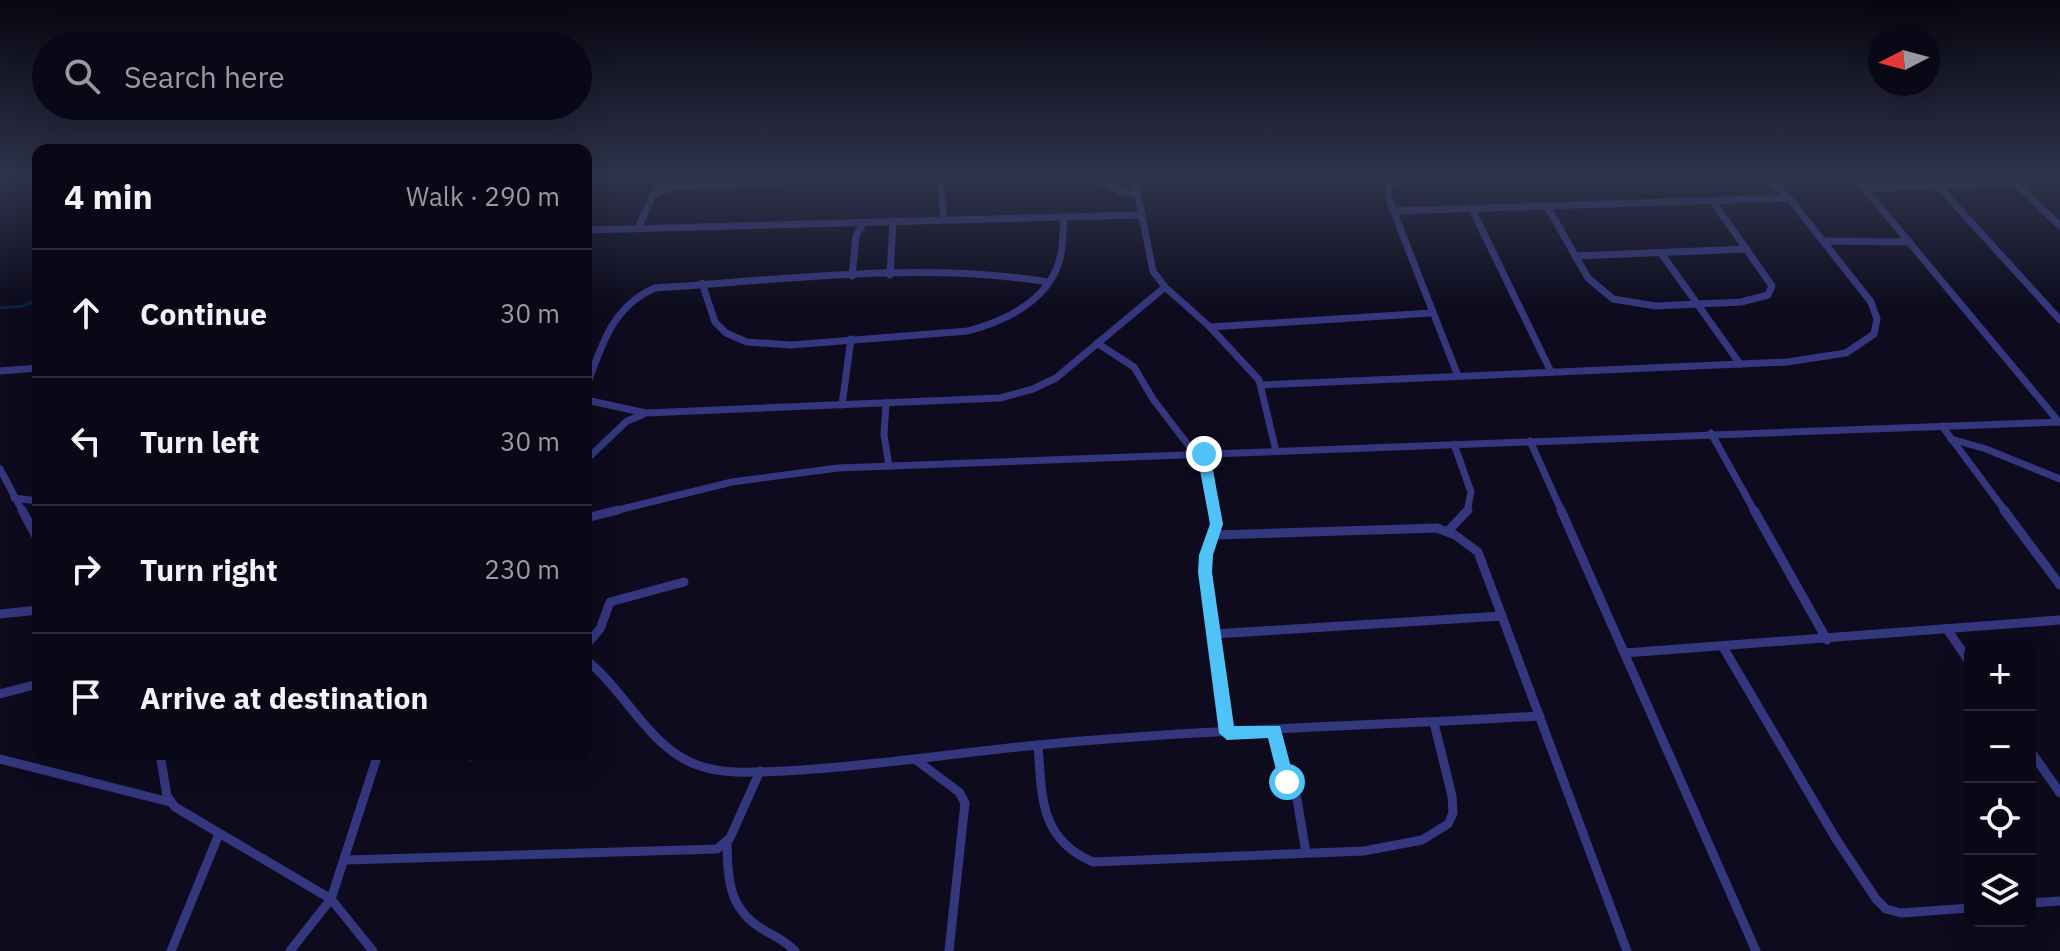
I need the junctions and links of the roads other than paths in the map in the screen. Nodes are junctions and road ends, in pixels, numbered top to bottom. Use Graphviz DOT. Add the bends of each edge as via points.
graph roads {
  1 [pos="641,220"];
  2 [pos="925,220"];
  3 [pos="1063,220"];
  4 [pos="1141,220"];
  5 [pos="1396,220"];
  6 [pos="1478,220"];
  7 [pos="1555,220"];
  8 [pos="1727,220"];
  9 [pos="1808,220"];
  10 [pos="1892,220"];
  11 [pos="1970,220"];
  12 [pos="893,221"];
  13 [pos="864,222"];
  14 [pos="638,228"];
  15 [pos="592,230"];
  16 [pos="1825,241"];
  17 [pos="1910,242"];
  18 [pos="1747,249"];
  19 [pos="1661,253"];
  20 [pos="1575,256"];
  21 [pos="890,275"];
  22 [pos="852,276"];
  23 [pos="1048,282"];
  24 [pos="702,283"];
  25 [pos="1165,287"];
  26 [pos="1698,305"];
  27 [pos="1431,313"];
  28 [pos="2060,320"];
  29 [pos="1210,327"];
  30 [pos="851,339"];
  31 [pos="1097,343"];
  32 [pos="1740,364"];
  33 [pos="32,368"];
  34 [pos="0,371"];
  35 [pos="1551,372"];
  36 [pos="592,373"];
  37 [pos="1458,376"];
  38 [pos="1261,385"];
  39 [pos="592,401"];
  40 [pos="886,403"];
  41 [pos="842,405"];
  42 [pos="646,413"];
  43 [pos="2059,422"];
  44 [pos="1942,426"];
  45 [pos="1711,433"];
  46 [pos="1950,439"];
  47 [pos="1530,441"];
  48 [pos="1454,444"];
  49 [pos="1276,451"];
  50 [pos="592,454"];
  51 [pos="1199,454"];
  52 [pos="889,466"];
  53 [pos="0,469"];
  54 [pos="2060,479"];
  55 [pos="14,498"];
  56 [pos="32,500"];
  57 [pos="592,517"];
  58 [pos="32,530"];
  59 [pos="1448,531"];
  60 [pos="1214,535"];
  61 [pos="684,582"];
  62 [pos="2060,585"];
  63 [pos="32,611"];
  64 [pos="0,614"];
  65 [pos="1502,616"];
  66 [pos="2060,620"];
  67 [pos="1947,629"];
  68 [pos="1214,634"];
  69 [pos="592,639"];
  70 [pos="1827,640"];
  71 [pos="1723,647"];
  72 [pos="1625,653"];
  73 [pos="1964,654"];
  74 [pos="592,665"];
  75 [pos="32,686"];
  76 [pos="0,694"];
  77 [pos="1540,716"];
  78 [pos="1434,723"];
  79 [pos="1274,731"];
  80 [pos="1227,733"];
  81 [pos="1038,745"];
  82 [pos="0,759"];
  83 [pos="2036,759"];
  84 [pos="161,760"];
  85 [pos="376,760"];
  86 [pos="915,760"];
  87 [pos="760,771"];
  88 [pos="2060,793"];
  89 [pos="170,802"];
  90 [pos="219,834"];
  91 [pos="727,844"];
  92 [pos="1306,853"];
  93 [pos="346,860"];
  94 [pos="331,899"];
  95 [pos="2060,901"];
  96 [pos="2036,903"];
  97 [pos="1964,908"];
  98 [pos="171,951"];
  99 [pos="290,951"];
  100 [pos="373,951"];
  101 [pos="795,951"];
  102 [pos="949,951"];
  103 [pos="1627,951"];
  104 [pos="1756,951"];
  1 -- 14 [label="street"];
  2 -- 12 [label="street"];
  3 -- 23 [label="street" via="1058,263"];
  4 -- 25 [label="street" via="1149,260"];
  5 -- 27 [label="street"];
  6 -- 35 [label="street"];
  7 -- 20 [label="street"];
  8 -- 18 [label="street"];
  9 -- 16 [label="street"];
  10 -- 17 [label="street"];
  11 -- 28 [label="street"];
  12 -- 13 [label="street"];
  12 -- 21 [label="street"];
  13 -- 14 [label="street"];
  13 -- 22 [label="street" via="856,236"];
  14 -- 15 [label="street"];
  16 -- 17 [label="street"];
  16 -- 32 [label="street" via="1871,302 1877,319 1874,334 1846,353 1825,358"];
  17 -- 43 [label="street"];
  18 -- 19 [label="street"];
  18 -- 26 [label="street" via="1772,286 1771,293 1741,302"];
  19 -- 20 [label="street"];
  19 -- 26 [label="street"];
  20 -- 26 [label="street" via="1591,282 1619,301"];
  21 -- 22 [label="street"];
  21 -- 23 [label="street" via="996,273"];
  22 -- 24 [label="street"];
  23 -- 30 [label="street" via="1030,303 991,326 952,334"];
  24 -- 30 [label="street" via="714,324 740,340 773,344"];
  24 -- 36 [label="street" via="655,288 633,299 610,327"];
  25 -- 29 [label="street"];
  25 -- 31 [label="street"];
  26 -- 32 [label="street"];
  27 -- 29 [label="street"];
  27 -- 37 [label="street"];
  29 -- 38 [label="street"];
  30 -- 41 [label="street"];
  31 -- 40 [label="street" via="1056,378 1020,393 971,401"];
  31 -- 51 [label="street" via="1134,367"];
  32 -- 35 [label="street"];
  33 -- 34 [label="street"];
  35 -- 37 [label="street"];
  37 -- 38 [label="street"];
  38 -- 49 [label="street"];
  39 -- 42 [label="street"];
  40 -- 41 [label="street"];
  40 -- 52 [label="street"];
  41 -- 42 [label="street"];
  42 -- 50 [label="street" via="627,421"];
  43 -- 44 [label="street"];
  44 -- 45 [label="street"];
  44 -- 46 [label="street"];
  45 -- 47 [label="street"];
  45 -- 70 [label="street"];
  46 -- 54 [label="street"];
  46 -- 62 [label="street"];
  47 -- 48 [label="street"];
  47 -- 72 [label="street"];
  48 -- 49 [label="street"];
  48 -- 59 [label="street" via="1472,501 1467,518"];
  49 -- 51 [label="street"];
  51 -- 52 [label="street"];
  51 -- 60 [label="street"];
  52 -- 57 [label="street" via="771,475"];
  53 -- 55 [label="street"];
  55 -- 56 [label="street"];
  55 -- 58 [label="street"];
  59 -- 60 [label="street"];
  59 -- 65 [label="street" via="1478,552"];
  60 -- 68 [label="street" via="1204,563"];
  61 -- 69 [label="street" via="610,602"];
  63 -- 64 [label="street"];
  65 -- 68 [label="street"];
  65 -- 77 [label="street"];
  66 -- 67 [label="street"];
  67 -- 70 [label="street"];
  67 -- 73 [label="street"];
  68 -- 80 [label="street"];
  70 -- 71 [label="street"];
  71 -- 72 [label="street"];
  71 -- 97 [label="street" via="1876,899 1894,913"];
  72 -- 104 [label="street"];
  74 -- 87 [label="street" via="680,757 712,770"];
  75 -- 76 [label="street"];
  77 -- 78 [label="street"];
  77 -- 103 [label="street"];
  78 -- 79 [label="street"];
  78 -- 92 [label="street" via="1452,796 1448,824 1436,834 1397,846"];
  79 -- 80 [label="street"];
  79 -- 92 [label="street" via="1285,777 1297,799"];
  80 -- 81 [label="street"];
  81 -- 86 [label="street"];
  81 -- 92 [label="street" via="1050,825 1065,850 1079,858 1093,862"];
  82 -- 89 [label="street"];
  83 -- 88 [label="street"];
  84 -- 89 [label="street"];
  85 -- 93 [label="street"];
  86 -- 87 [label="street"];
  86 -- 102 [label="street" via="959,792 965,803"];
  87 -- 91 [label="street"];
  89 -- 90 [label="street"];
  90 -- 94 [label="street"];
  90 -- 98 [label="street"];
  91 -- 93 [label="street" via="711,850"];
  91 -- 101 [label="street" via="735,908"];
  93 -- 94 [label="street"];
  94 -- 99 [label="street"];
  94 -- 100 [label="street"];
  95 -- 96 [label="street"];
}
